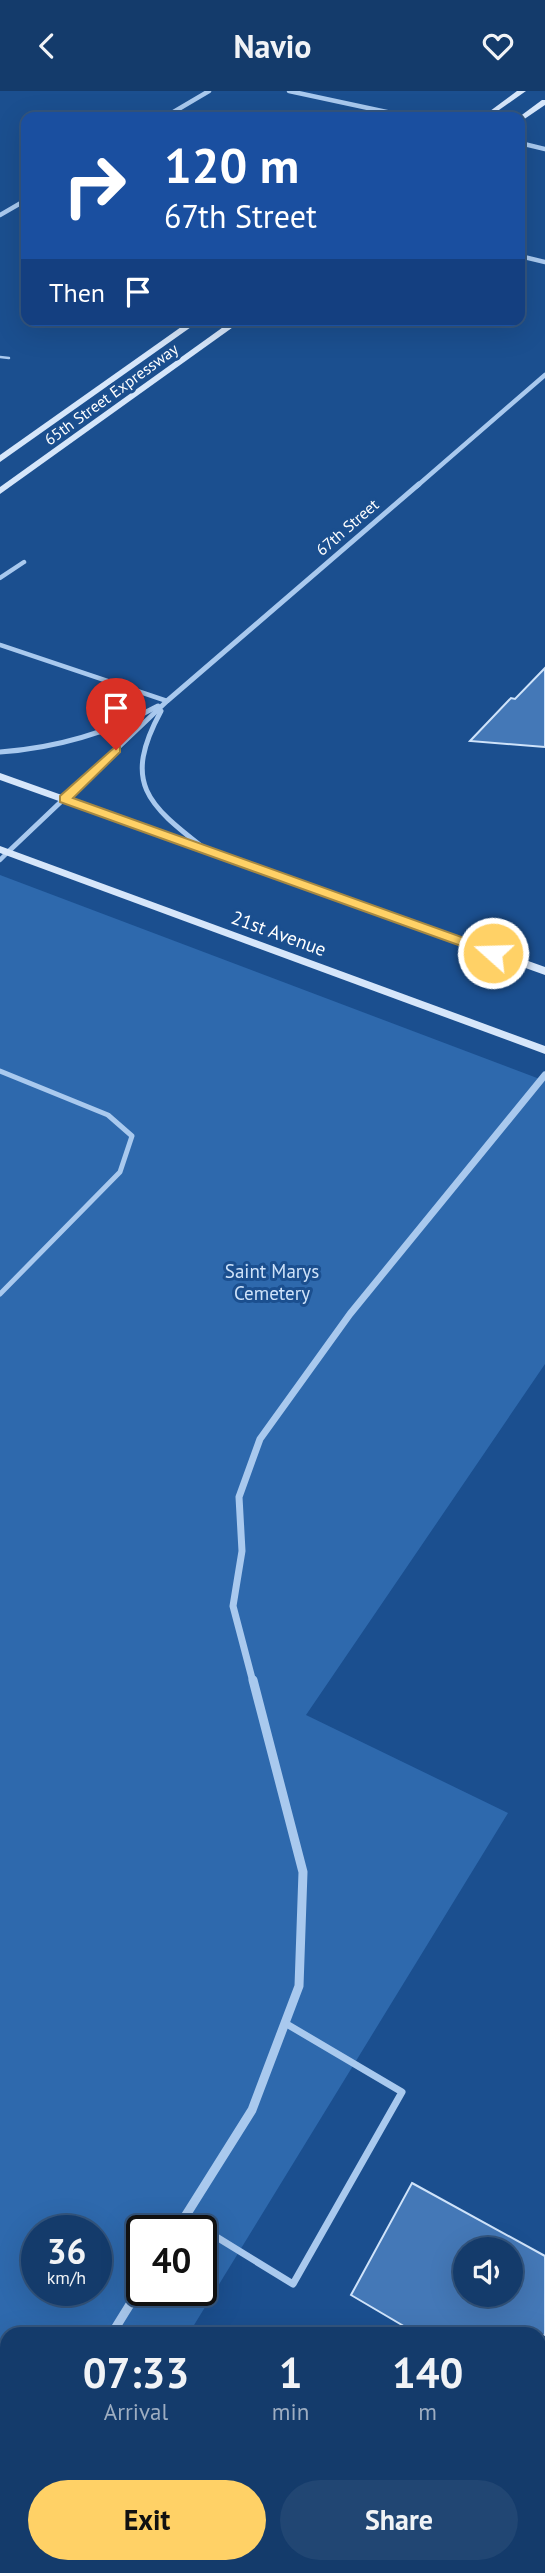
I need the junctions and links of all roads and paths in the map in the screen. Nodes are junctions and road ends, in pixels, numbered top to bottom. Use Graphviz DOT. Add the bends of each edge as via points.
graph roads {
  1 [pos="209,91"];
  2 [pos="289,91"];
  3 [pos="522,91"];
  4 [pos="545,101"];
  5 [pos="173,112"];
  6 [pos="387,112"];
  7 [pos="492,112"];
  8 [pos="525,116"];
  9 [pos="525,144"];
  10 [pos="545,149"];
  11 [pos="21,203"];
  12 [pos="0,215"];
  13 [pos="525,257"];
  14 [pos="545,262"];
  15 [pos="188,326"];
  16 [pos="231,326"];
  17 [pos="0,357"];
  18 [pos="9,358"];
  19 [pos="545,375"];
  20 [pos="0,459"];
  21 [pos="0,491"];
  22 [pos="24,562"];
  23 [pos="0,578"];
  24 [pos="0,645"];
  25 [pos="167,701"];
  26 [pos="0,752"];
  27 [pos="0,776"];
  28 [pos="65,799"];
  29 [pos="209,851"];
  30 [pos="3,853"];
  31 [pos="545,971"];
  32 [pos="545,1050"];
  33 [pos="0,1071"];
  34 [pos="545,1075"];
  35 [pos="0,1294"];
  36 [pos="285,2023"];
  37 [pos="185,2215"];
  38 [pos="217,2237"];
  39 [pos="129,2306"];
  40 [pos="116,2327"];
  1 -- 5 [label="street"];
  2 -- 6 [label="street"];
  3 -- 7 [label="main road"];
  4 -- 8 [label="main road"];
  9 -- 10 [label="street"];
  11 -- 12 [label="street"];
  13 -- 14 [label="street"];
  15 -- 20 [label="main road, 65th Street Expressway"];
  16 -- 21 [label="main road, 65th Street Expressway"];
  17 -- 18 [label="lane"];
  19 -- 25 [label="street, 67th Street"];
  22 -- 23 [label="lane"];
  24 -- 25 [label="lane"];
  25 -- 26 [label="street, 67th Street" via="94,737"];
  25 -- 28 [label="street, 67th Street"];
  25 -- 29 [label="street, 67th Street" via="145,735 139,771 156,807"];
  27 -- 28 [label="main road"];
  28 -- 29 [label="main road"];
  28 -- 30 [label="street, 67th Street"];
  29 -- 31 [label="main road"];
  30 -- 32 [label="main road, 21st Avenue"];
  33 -- 35 [label="lane" via="108,1115 132,1136 120,1172"];
  34 -- 36 [label="street" via="350,1314 260,1439 239,1497 242,1551 233,1606 303,1872 299,1986"];
  36 -- 37 [label="street" via="252,2110"];
  36 -- 38 [label="lane" via="402,2092 293,2284"];
  39 -- 40 [label="street"];
}
